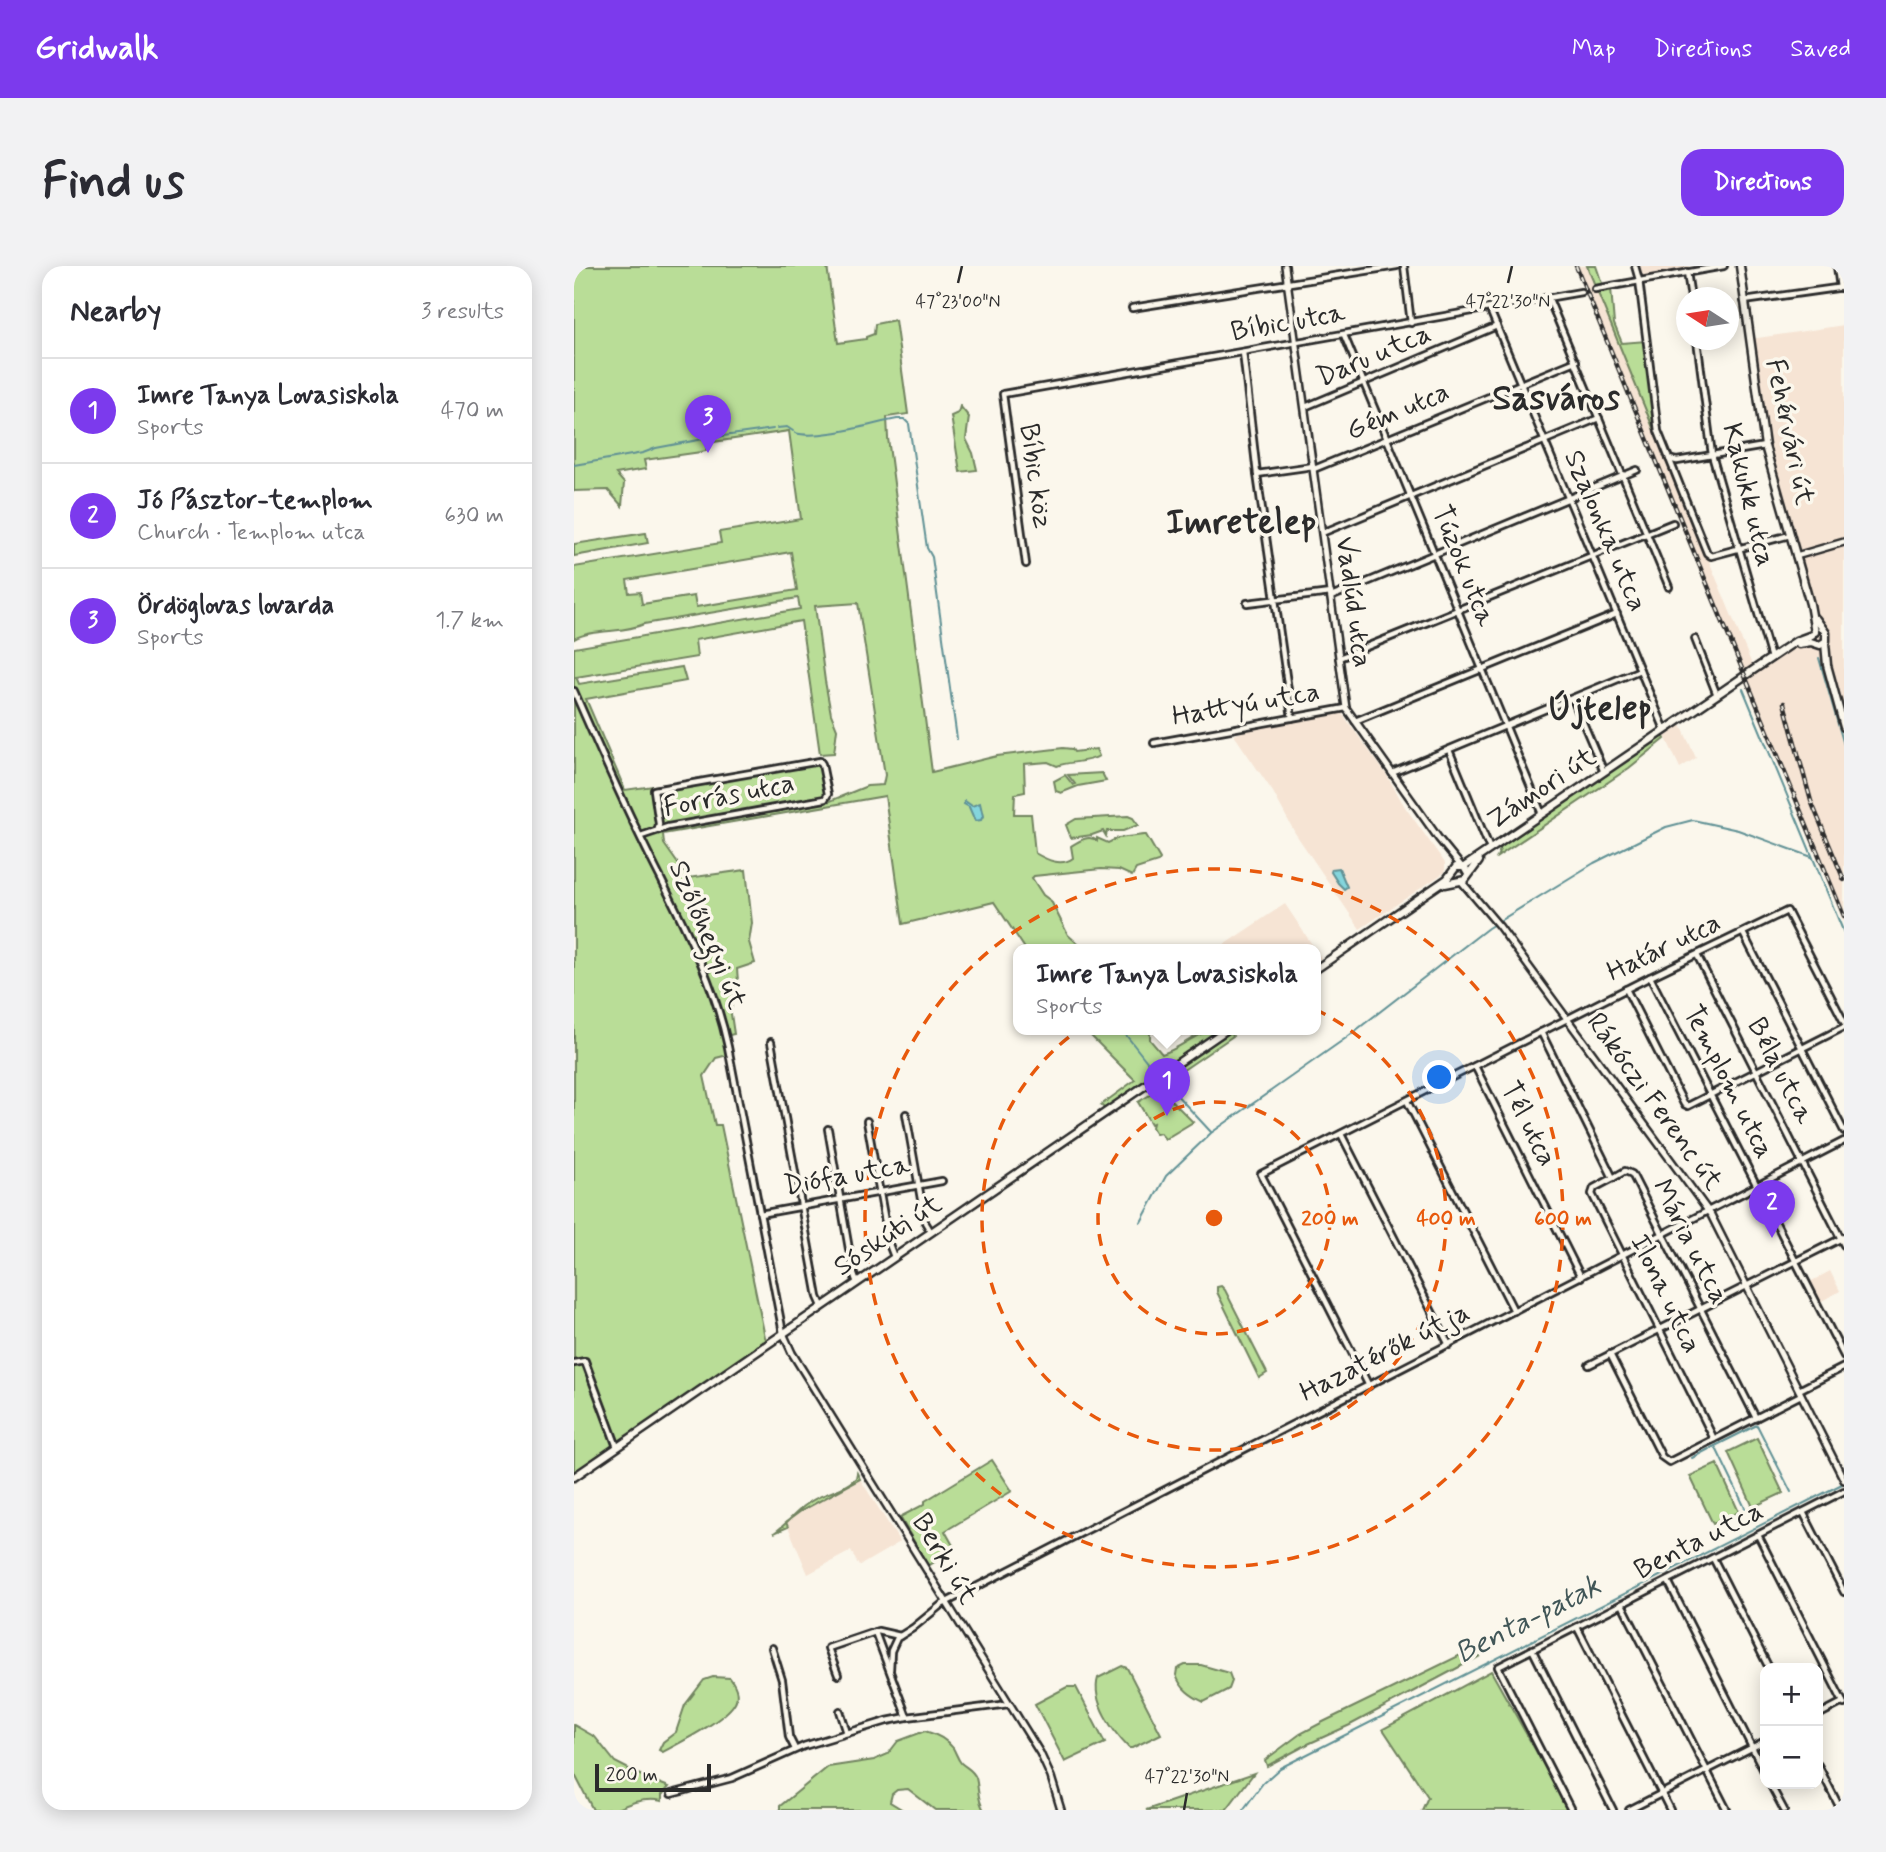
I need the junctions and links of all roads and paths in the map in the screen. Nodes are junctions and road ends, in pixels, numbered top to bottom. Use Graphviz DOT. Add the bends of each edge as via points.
graph roads {
  1 [pos="1285,266"];
  2 [pos="1397,266"];
  3 [pos="1404,266"];
  4 [pos="1635,266"];
  5 [pos="1724,266"];
  6 [pos="1740,266"];
  7 [pos="1837,266"];
  8 [pos="1688,272"];
  9 [pos="1639,280"];
  10 [pos="1287,283"];
  11 [pos="1690,287"];
  12 [pos="1842,287"];
  13 [pos="1595,289"];
  14 [pos="1581,292"];
  15 [pos="1549,299"];
  16 [pos="1743,301"];
  17 [pos="1132,308"];
  18 [pos="1490,310"];
  19 [pos="1411,323"];
  20 [pos="1497,326"];
  21 [pos="1344,335"];
  22 [pos="1296,343"];
  23 [pos="1698,350"];
  24 [pos="1243,352"];
  25 [pos="1576,361"];
  26 [pos="1363,382"];
  27 [pos="1521,384"];
  28 [pos="1003,394"];
  29 [pos="1305,407"];
  30 [pos="1600,418"];
  31 [pos="1388,439"];
  32 [pos="1545,441"];
  33 [pos="1765,446"];
  34 [pos="1712,454"];
  35 [pos="1669,459"];
  36 [pos="1314,467"];
  37 [pos="1637,470"];
  38 [pos="1257,474"];
  39 [pos="1623,475"];
  40 [pos="1411,496"];
  41 [pos="1569,498"];
  42 [pos="1673,523"];
  43 [pos="1322,533"];
  44 [pos="1647,533"];
  45 [pos="1790,535"];
  46 [pos="1844,542"];
  47 [pos="1738,549"];
  48 [pos="1435,553"];
  49 [pos="1796,556"];
  50 [pos="1593,557"];
  51 [pos="1026,564"];
  52 [pos="1669,587"];
  53 [pos="1331,595"];
  54 [pos="1277,600"];
  55 [pos="1247,603"];
  56 [pos="1459,610"];
  57 [pos="1617,614"];
  58 [pos="1818,638"];
  59 [pos="1695,639"];
  60 [pos="1339,658"];
  61 [pos="1771,658"];
  62 [pos="1482,669"];
  63 [pos="1640,670"];
  64 [pos="574,691"];
  65 [pos="1717,695"];
  66 [pos="1573,698"];
  67 [pos="1346,708"];
  68 [pos="1292,718"];
  69 [pos="1354,722"];
  70 [pos="1506,726"];
  71 [pos="1844,727"];
  72 [pos="1665,730"];
  73 [pos="1154,743"];
  74 [pos="1449,750"];
  75 [pos="1604,772"];
  76 [pos="1392,773"];
  77 [pos="1542,814"];
  78 [pos="658,829"];
  79 [pos="641,836"];
  80 [pos="1490,850"];
  81 [pos="1461,873"];
  82 [pos="1497,923"];
  83 [pos="1743,933"];
  84 [pos="1697,955"];
  85 [pos="1321,966"];
  86 [pos="1650,977"];
  87 [pos="1626,989"];
  88 [pos="1567,1019"];
  89 [pos="1844,1025"];
  90 [pos="1541,1032"];
  91 [pos="1219,1035"];
  92 [pos="771,1042"];
  93 [pos="1802,1049"];
  94 [pos="1475,1066"];
  95 [pos="1757,1072"];
  96 [pos="1711,1096"];
  97 [pos="1407,1101"];
  98 [pos="906,1114"];
  99 [pos="867,1121"];
  100 [pos="828,1129"];
  101 [pos="1844,1132"];
  102 [pos="1341,1134"];
  103 [pos="1843,1144"];
  104 [pos="1803,1162"];
  105 [pos="1613,1178"];
  106 [pos="942,1181"];
  107 [pos="918,1185"];
  108 [pos="1758,1186"];
  109 [pos="879,1192"];
  110 [pos="841,1199"];
  111 [pos="802,1206"];
  112 [pos="1708,1211"];
  113 [pos="760,1214"];
  114 [pos="931,1232"];
  115 [pos="1663,1235"];
  116 [pos="1842,1238"];
  117 [pos="1844,1245"];
  118 [pos="1622,1256"];
  119 [pos="894,1257"];
  120 [pos="1796,1262"];
  121 [pos="1581,1277"];
  122 [pos="857,1283"];
  123 [pos="1747,1287"];
  124 [pos="822,1306"];
  125 [pos="1701,1309"];
  126 [pos="1514,1311"];
  127 [pos="1660,1331"];
  128 [pos="783,1333"];
  129 [pos="1449,1345"];
  130 [pos="1610,1354"];
  131 [pos="1844,1356"];
  132 [pos="574,1363"];
  133 [pos="1589,1365"];
  134 [pos="1844,1367"];
  135 [pos="1369,1386"];
  136 [pos="1800,1393"];
  137 [pos="1755,1418"];
  138 [pos="1714,1439"];
  139 [pos="617,1447"];
  140 [pos="574,1477"];
  141 [pos="1843,1478"];
  142 [pos="1844,1491"];
  143 [pos="1803,1512"];
  144 [pos="1758,1535"];
  145 [pos="1713,1558"];
  146 [pos="1668,1581"];
  147 [pos="1844,1592"];
  148 [pos="946,1602"];
  149 [pos="1622,1604"];
  150 [pos="1577,1627"];
  151 [pos="875,1632"];
  152 [pos="900,1636"];
  153 [pos="772,1648"];
  154 [pos="1532,1649"];
  155 [pos="1766,1663"];
  156 [pos="890,1670"];
  157 [pos="838,1675"];
  158 [pos="1844,1703"];
  159 [pos="1009,1704"];
  160 [pos="840,1710"];
  161 [pos="1823,1713"];
  162 [pos="906,1717"];
  163 [pos="847,1733"];
  164 [pos="1760,1744"];
  165 [pos="1752,1748"];
  166 [pos="796,1749"];
  167 [pos="1760,1763"];
  168 [pos="1707,1771"];
  169 [pos="1823,1775"];
  170 [pos="1773,1789"];
  171 [pos="671,1794"];
  172 [pos="1662,1794"];
  173 [pos="1061,1810"];
  174 [pos="1571,1810"];
  175 [pos="1613,1810"];
  176 [pos="1629,1810"];
  177 [pos="1670,1810"];
  178 [pos="1727,1810"];
  179 [pos="1784,1810"];
  180 [pos="1841,1810"];
  1 -- 10 [label="street, Vadlúd utca"];
  2 -- 10 [label="street"];
  3 -- 19 [label="street"];
  4 -- 9 [label="street"];
  5 -- 8 [label="street"];
  6 -- 16 [label="main road, Fehérvári út"];
  7 -- 12 [label="street"];
  8 -- 9 [label="street"];
  8 -- 11 [label="street"];
  9 -- 13 [label="street"];
  9 -- 35 [label="street" via="1658,431"];
  10 -- 17 [label="street"];
  10 -- 22 [label="street, Vadlúd utca"];
  12 -- 16 [label="street"];
  14 -- 15 [label="street, Bíbic utca"];
  15 -- 18 [label="street, Bíbic utca"];
  15 -- 25 [label="street"];
  16 -- 33 [label="main road, Fehérvári út"];
  18 -- 19 [label="street, Bíbic utca"];
  18 -- 20 [label="street, Szalonka utca"];
  19 -- 21 [label="street, Bíbic utca"];
  20 -- 26 [label="street, Daru utca"];
  20 -- 27 [label="street, Szalonka utca"];
  21 -- 22 [label="street, Bíbic utca"];
  21 -- 26 [label="street, Túzok utca"];
  22 -- 24 [label="street, Bíbic utca"];
  22 -- 29 [label="street, Vadlúd utca"];
  23 -- 34 [label="street, Kakukk utca"];
  24 -- 28 [label="street, Bíbic utca"];
  24 -- 38 [label="street"];
  25 -- 27 [label="street, Gém utca"];
  25 -- 30 [label="street"];
  26 -- 29 [label="street, Daru utca"];
  26 -- 31 [label="street, Túzok utca"];
  27 -- 31 [label="street, Gém utca"];
  27 -- 32 [label="street, Szalonka utca"];
  28 -- 51 [label="street, Bíbic köz"];
  29 -- 36 [label="street, Vadlúd utca"];
  30 -- 32 [label="street"];
  30 -- 39 [label="street"];
  31 -- 36 [label="street, Gém utca"];
  31 -- 40 [label="street, Túzok utca"];
  32 -- 40 [label="street"];
  32 -- 41 [label="street, Szalonka utca"];
  33 -- 34 [label="street"];
  33 -- 45 [label="main road, Fehérvári út"];
  34 -- 35 [label="street"];
  34 -- 47 [label="street, Kakukk utca"];
  35 -- 47 [label="street" via="1707,553"];
  36 -- 38 [label="street, Gém utca"];
  36 -- 43 [label="street, Vadlúd utca"];
  37 -- 39 [label="street"];
  38 -- 54 [label="street"];
  39 -- 41 [label="street"];
  39 -- 44 [label="street"];
  40 -- 43 [label="street"];
  40 -- 48 [label="street, Túzok utca"];
  41 -- 48 [label="street"];
  41 -- 50 [label="street, Szalonka utca"];
  42 -- 44 [label="street"];
  43 -- 53 [label="street, Vadlúd utca"];
  44 -- 50 [label="street"];
  44 -- 52 [label="street"];
  45 -- 47 [label="street"];
  45 -- 49 [label="main road, Fehérvári út"];
  46 -- 49 [label="street"];
  47 -- 61 [label="street, Kakukk utca"];
  48 -- 53 [label="street"];
  48 -- 56 [label="street, Túzok utca"];
  49 -- 58 [label="main road, Fehérvári út"];
  50 -- 56 [label="street"];
  50 -- 57 [label="street, Szalonka utca"];
  53 -- 54 [label="street"];
  53 -- 60 [label="street, Vadlúd utca"];
  54 -- 55 [label="street"];
  54 -- 68 [label="street"];
  56 -- 60 [label="street"];
  56 -- 62 [label="street, Túzok utca"];
  57 -- 62 [label="street"];
  57 -- 63 [label="street, Szalonka utca"];
  58 -- 61 [label="main road, Zámori út" via="1790,645"];
  58 -- 71 [label="main road, Fehérvári út"];
  59 -- 65 [label="street"];
  60 -- 67 [label="street, Vadlúd utca"];
  61 -- 65 [label="main road, Zámori út"];
  62 -- 69 [label="street"];
  62 -- 70 [label="street, Túzok utca"];
  63 -- 66 [label="street"];
  63 -- 72 [label="street, Szalonka utca"];
  64 -- 79 [label="street, Szőlőhegyi út"];
  65 -- 72 [label="main road, Zámori út"];
  66 -- 70 [label="street"];
  66 -- 75 [label="street"];
  67 -- 68 [label="street, Hattyú utca"];
  67 -- 69 [label="street, Vadlúd utca"];
  68 -- 73 [label="street, Hattyú utca"];
  69 -- 76 [label="street, Vadlúd utca"];
  70 -- 74 [label="street"];
  70 -- 77 [label="street, Túzok utca"];
  72 -- 75 [label="main road, Zámori út"];
  74 -- 76 [label="street"];
  74 -- 80 [label="street"];
  75 -- 77 [label="main road, Zámori út"];
  76 -- 81 [label="street, Vadlúd utca"];
  77 -- 80 [label="main road, Zámori út"];
  78 -- 78 [label="street, Forrás utca" via="653,793 820,761 828,794 825,799"];
  78 -- 79 [label="street, Forrás utca"];
  79 -- 113 [label="street, Szőlőhegyi út" via="717,1001"];
  80 -- 81 [label="main road, Zámori út"];
  81 -- 82 [label="street, Vadlúd utca"];
  81 -- 85 [label="main road"];
  82 -- 88 [label="street, Rákóczi Ferenc út"];
  83 -- 84 [label="street, Határ utca"];
  83 -- 89 [label="street, Határ utca" via="1787,911"];
  83 -- 93 [label="street"];
  84 -- 86 [label="street, Határ utca"];
  84 -- 95 [label="street, Béla utca"];
  86 -- 87 [label="street, Határ utca"];
  86 -- 96 [label="street, Templom utca"];
  87 -- 88 [label="street, Határ utca"];
  87 -- 96 [label="street" via="1684,1104"];
  88 -- 90 [label="street, Határ utca"];
  88 -- 112 [label="street, Rákóczi Ferenc út"];
  89 -- 93 [label="street"];
  90 -- 94 [label="street, Határ utca"];
  90 -- 105 [label="street, Mária utca"];
  91 -- 114 [label="main road, Sóskúti út"];
  92 -- 111 [label="street"];
  93 -- 95 [label="street"];
  93 -- 101 [label="street"];
  94 -- 97 [label="street, Határ utca"];
  94 -- 121 [label="street, Tél utca"];
  95 -- 96 [label="street"];
  95 -- 104 [label="street, Béla utca"];
  96 -- 108 [label="street, Templom utca"];
  97 -- 102 [label="street, Határ utca"];
  97 -- 126 [label="street"];
  98 -- 107 [label="street"];
  99 -- 109 [label="street"];
  100 -- 110 [label="street"];
  102 -- 129 [label="street"];
  102 -- 135 [label="street, Határ utca" via="1261,1174"];
  103 -- 104 [label="street, Hazatérők útja"];
  104 -- 108 [label="street, Hazatérők útja"];
  104 -- 116 [label="street, Béla utca"];
  105 -- 115 [label="street, Mária utca" via="1625,1171 1632,1174"];
  105 -- 118 [label="street, Ilona utca" via="1591,1192"];
  106 -- 107 [label="street, Diófa utca"];
  107 -- 109 [label="street, Diófa utca"];
  107 -- 114 [label="street"];
  108 -- 112 [label="street, Hazatérők útja"];
  108 -- 120 [label="street, Templom utca"];
  109 -- 110 [label="street, Diófa utca"];
  109 -- 119 [label="street"];
  110 -- 111 [label="street, Diófa utca"];
  110 -- 122 [label="street"];
  111 -- 113 [label="street, Diófa utca"];
  111 -- 124 [label="street"];
  112 -- 115 [label="street, Hazatérők útja"];
  112 -- 123 [label="street, Rákóczi Ferenc út"];
  113 -- 128 [label="street, Szőlőhegyi út"];
  114 -- 119 [label="main road, Sóskúti út"];
  115 -- 118 [label="street, Hazatérők útja"];
  115 -- 125 [label="street, Mária utca"];
  116 -- 117 [label="street, Béla utca"];
  116 -- 120 [label="street"];
  118 -- 121 [label="street, Hazatérők útja"];
  118 -- 127 [label="street, Ilona utca"];
  119 -- 122 [label="main road, Sóskúti út"];
  120 -- 123 [label="street"];
  120 -- 131 [label="street, Templom utca"];
  121 -- 126 [label="street, Hazatérők útja"];
  122 -- 124 [label="main road, Sóskúti út"];
  123 -- 125 [label="street"];
  123 -- 136 [label="street, Rákóczi Ferenc út"];
  124 -- 128 [label="main road, Sóskúti út"];
  125 -- 127 [label="street"];
  125 -- 137 [label="street, Mária utca"];
  126 -- 129 [label="street, Hazatérők útja"];
  127 -- 130 [label="street"];
  127 -- 138 [label="street, Ilona utca"];
  128 -- 139 [label="main road, Sóskúti út"];
  128 -- 148 [label="street, Berki út"];
  129 -- 135 [label="street, Hazatérők útja"];
  130 -- 133 [label="street"];
  130 -- 138 [label="street" via="1662,1457 1669,1462"];
  132 -- 139 [label="street" via="585,1361"];
  134 -- 136 [label="street"];
  135 -- 148 [label="street, Hazatérők útja"];
  136 -- 137 [label="street"];
  136 -- 141 [label="street, Rákóczi Ferenc út"];
  137 -- 138 [label="street"];
  139 -- 140 [label="main road, Sóskúti út"];
  142 -- 143 [label="street, Benta utca"];
  143 -- 144 [label="street, Benta utca"];
  143 -- 147 [label="street"];
  144 -- 145 [label="street, Benta utca"];
  144 -- 158 [label="street"];
  145 -- 146 [label="street, Benta utca"];
  145 -- 155 [label="street"];
  146 -- 149 [label="street, Benta utca"];
  146 -- 165 [label="street"];
  148 -- 152 [label="street, Hazatérők útja"];
  148 -- 159 [label="street, Berki út"];
  149 -- 150 [label="street, Benta utca"];
  149 -- 168 [label="street"];
  150 -- 154 [label="street, Benta utca"];
  150 -- 172 [label="street"];
  151 -- 152 [label="street"];
  151 -- 156 [label="street"];
  151 -- 157 [label="street" via="828,1648"];
  152 -- 156 [label="street" via="892,1645"];
  153 -- 166 [label="street" via="782,1680 789,1737"];
  154 -- 174 [label="street, Benta utca" via="1498,1667"];
  154 -- 175 [label="street"];
  156 -- 162 [label="street"];
  158 -- 161 [label="street"];
  159 -- 162 [label="street"];
  159 -- 173 [label="street, Berki út" via="1048,1768"];
  160 -- 163 [label="street"];
  162 -- 163 [label="street"];
  163 -- 166 [label="street"];
  164 -- 165 [label="street"];
  165 -- 167 [label="street"];
  165 -- 168 [label="street"];
  166 -- 171 [label="street" via="732,1778"];
  168 -- 172 [label="street"];
  168 -- 178 [label="street"];
  169 -- 180 [label="street"];
  170 -- 179 [label="street"];
  172 -- 176 [label="street"];
  172 -- 177 [label="street"];
}
